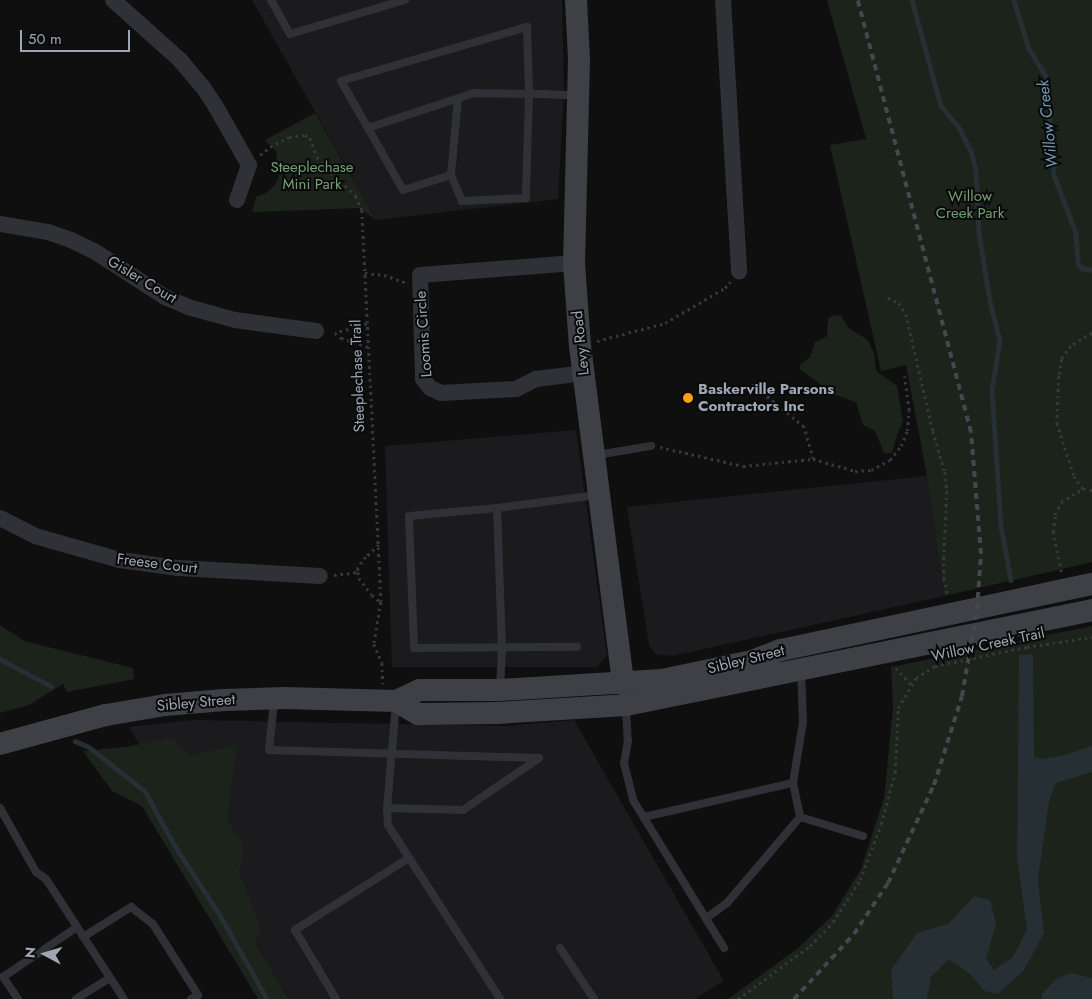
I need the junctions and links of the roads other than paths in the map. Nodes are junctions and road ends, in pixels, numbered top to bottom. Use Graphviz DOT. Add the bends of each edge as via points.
graph roads {
  1 [pos="113,0"];
  2 [pos="271,0"];
  3 [pos="406,0"];
  4 [pos="576,0"];
  5 [pos="723,0"];
  6 [pos="529,94"];
  7 [pos="578,95"];
  8 [pos="458,98"];
  9 [pos="368,128"];
  10 [pos="451,175"];
  11 [pos="237,200"];
  12 [pos="0,224"];
  13 [pos="574,263"];
  14 [pos="739,272"];
  15 [pos="316,331"];
  16 [pos="584,373"];
  17 [pos="651,446"];
  18 [pos="596,455"];
  19 [pos="600,495"];
  20 [pos="497,508"];
  21 [pos="0,518"];
  22 [pos="320,576"];
  23 [pos="1092,584"];
  24 [pos="1092,610"];
  25 [pos="578,647"];
  26 [pos="502,649"];
  27 [pos="801,670"];
  28 [pos="500,690"];
  29 [pos="625,694"];
  30 [pos="274,698"];
  31 [pos="390,701"];
  32 [pos="0,744"];
  33 [pos="391,754"];
  34 [pos="793,783"];
  35 [pos="0,808"];
  36 [pos="387,808"];
  37 [pos="644,816"];
  38 [pos="800,818"];
  39 [pos="863,836"];
  40 [pos="409,858"];
  41 [pos="706,918"];
  42 [pos="77,927"];
  43 [pos="83,937"];
  44 [pos="560,948"];
  45 [pos="724,948"];
  46 [pos="110,978"];
  47 [pos="18,999"];
  48 [pos="76,999"];
  49 [pos="124,999"];
  50 [pos="191,999"];
  51 [pos="336,999"];
  52 [pos="500,999"];
  53 [pos="594,999"];
  1 -- 11 [label="street" via="180,60 203,87 249,165"];
  2 -- 3 [label="lane" via="290,34"];
  4 -- 7 [label="street, Levy Road"];
  5 -- 14 [label="street"];
  6 -- 7 [label="lane"];
  6 -- 8 [label="lane" via="474,93"];
  6 -- 9 [label="lane" via="527,27 341,81"];
  6 -- 10 [label="lane" via="526,198 462,200"];
  7 -- 13 [label="street, Levy Road"];
  8 -- 9 [label="lane"];
  8 -- 10 [label="lane"];
  9 -- 10 [label="lane" via="403,190"];
  12 -- 15 [label="street, Gisler Court" via="48,232 71,240 94,251 165,297 188,307 235,320"];
  13 -- 16 [label="street, Levy Road"];
  13 -- 16 [label="street, Loomis Circle" via="420,275 423,379 430,388 441,393 516,389 536,379"];
  16 -- 18 [label="street, Levy Road"];
  17 -- 18 [label="lane"];
  18 -- 19 [label="street, Levy Road"];
  19 -- 20 [label="lane"];
  19 -- 29 [label="street, Levy Road"];
  20 -- 26 [label="lane"];
  20 -- 26 [label="lane" via="409,516 414,648"];
  21 -- 22 [label="street, Freese Court" via="35,536 120,560 178,568"];
  23 -- 29 [label="street, Sibley Street" via="781,650 752,660 671,678"];
  24 -- 27 [label="street, Sibley Street"];
  25 -- 26 [label="lane"];
  26 -- 28 [label="lane"];
  27 -- 29 [label="street, Sibley Street"];
  27 -- 34 [label="lane" via="803,722"];
  28 -- 29 [label="street, Sibley Street"];
  28 -- 31 [label="street, Sibley Street" via="420,690"];
  29 -- 31 [label="street, Sibley Street" via="498,713 418,714"];
  29 -- 37 [label="lane" via="628,741 624,763 633,800"];
  30 -- 31 [label="street, Sibley Street"];
  30 -- 32 [label="street, Sibley Street" via="165,705 106,715"];
  30 -- 33 [label="lane" via="269,750"];
  31 -- 33 [label="lane"];
  33 -- 36 [label="lane"];
  33 -- 36 [label="lane" via="539,758 463,810"];
  34 -- 37 [label="lane"];
  34 -- 38 [label="lane"];
  35 -- 42 [label="lane" via="36,872 46,879"];
  36 -- 40 [label="lane" via="388,825"];
  37 -- 41 [label="lane"];
  38 -- 39 [label="lane"];
  38 -- 41 [label="lane" via="726,903"];
  40 -- 51 [label="lane" via="295,930"];
  40 -- 52 [label="lane"];
  41 -- 45 [label="lane"];
  42 -- 43 [label="lane"];
  42 -- 47 [label="lane" via="3,978"];
  43 -- 46 [label="lane"];
  43 -- 50 [label="lane" via="130,907 154,924 198,995"];
  44 -- 53 [label="lane"];
  46 -- 48 [label="lane"];
  46 -- 49 [label="lane"];
}
